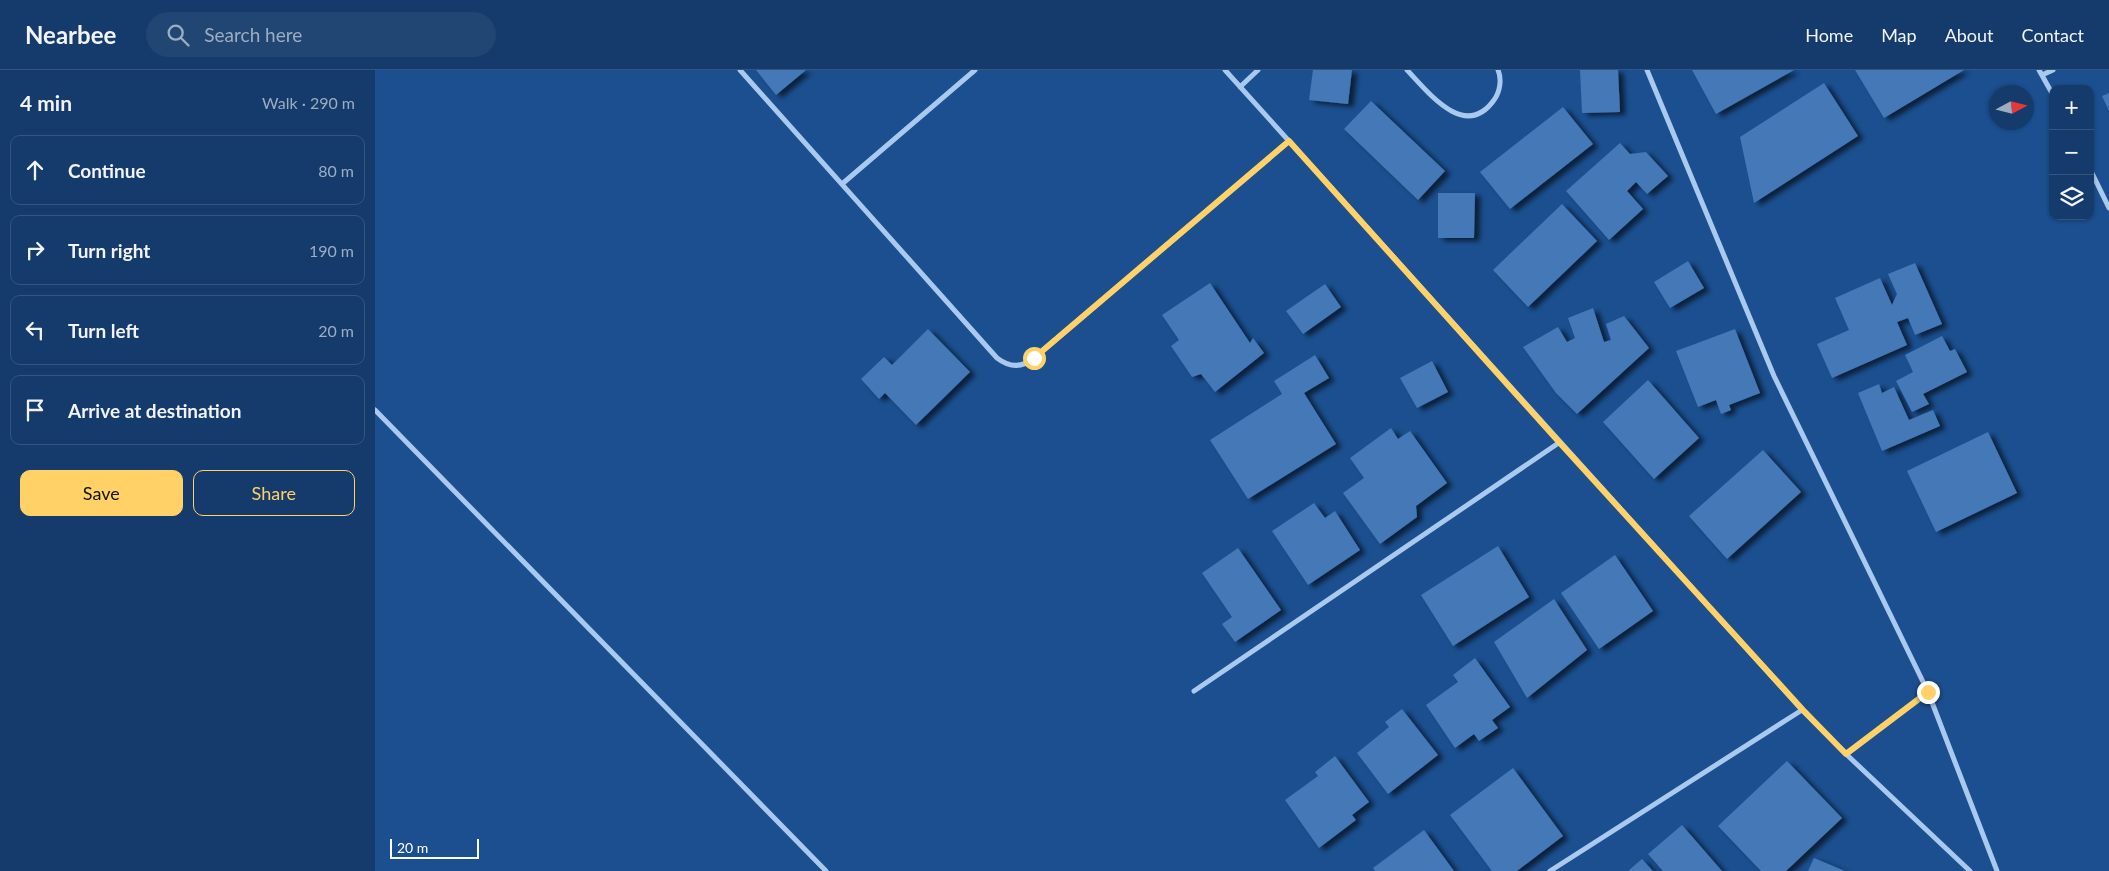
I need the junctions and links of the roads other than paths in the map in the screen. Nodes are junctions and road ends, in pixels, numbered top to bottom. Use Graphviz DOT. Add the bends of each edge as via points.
graph roads {
  1 [pos="740,70"];
  2 [pos="975,70"];
  3 [pos="1225,70"];
  4 [pos="1258,70"];
  5 [pos="1407,70"];
  6 [pos="1498,70"];
  7 [pos="1647,70"];
  8 [pos="2053,70"];
  9 [pos="2040,72"];
  10 [pos="1240,87"];
  11 [pos="2049,88"];
  12 [pos="1289,141"];
  13 [pos="2093,175"];
  14 [pos="842,184"];
  15 [pos="2109,208"];
  16 [pos="375,410"];
  17 [pos="1559,442"];
  18 [pos="1194,691"];
  19 [pos="1928,692"];
  20 [pos="1803,710"];
  21 [pos="1846,754"];
  22 [pos="826,871"];
  23 [pos="1550,871"];
  24 [pos="1970,871"];
  25 [pos="1997,871"];
  1 -- 14 [label="street"];
  2 -- 14 [label="street"];
  3 -- 10 [label="street"];
  4 -- 10 [label="street"];
  5 -- 6 [label="street" via="1440,105 1463,115 1476,114 1495,98 1499,86"];
  7 -- 19 [label="street" via="1774,376"];
  8 -- 9 [label="street"];
  9 -- 11 [label="street"];
  10 -- 12 [label="street"];
  12 -- 14 [label="street" via="1034,358 1020,366 1011,366 997,358"];
  12 -- 17 [label="street"];
  13 -- 15 [label="street"];
  16 -- 22 [label="street"];
  17 -- 18 [label="street"];
  17 -- 20 [label="street"];
  19 -- 21 [label="street"];
  19 -- 25 [label="street"];
  20 -- 21 [label="street"];
  20 -- 23 [label="street"];
  21 -- 24 [label="street"];
}
